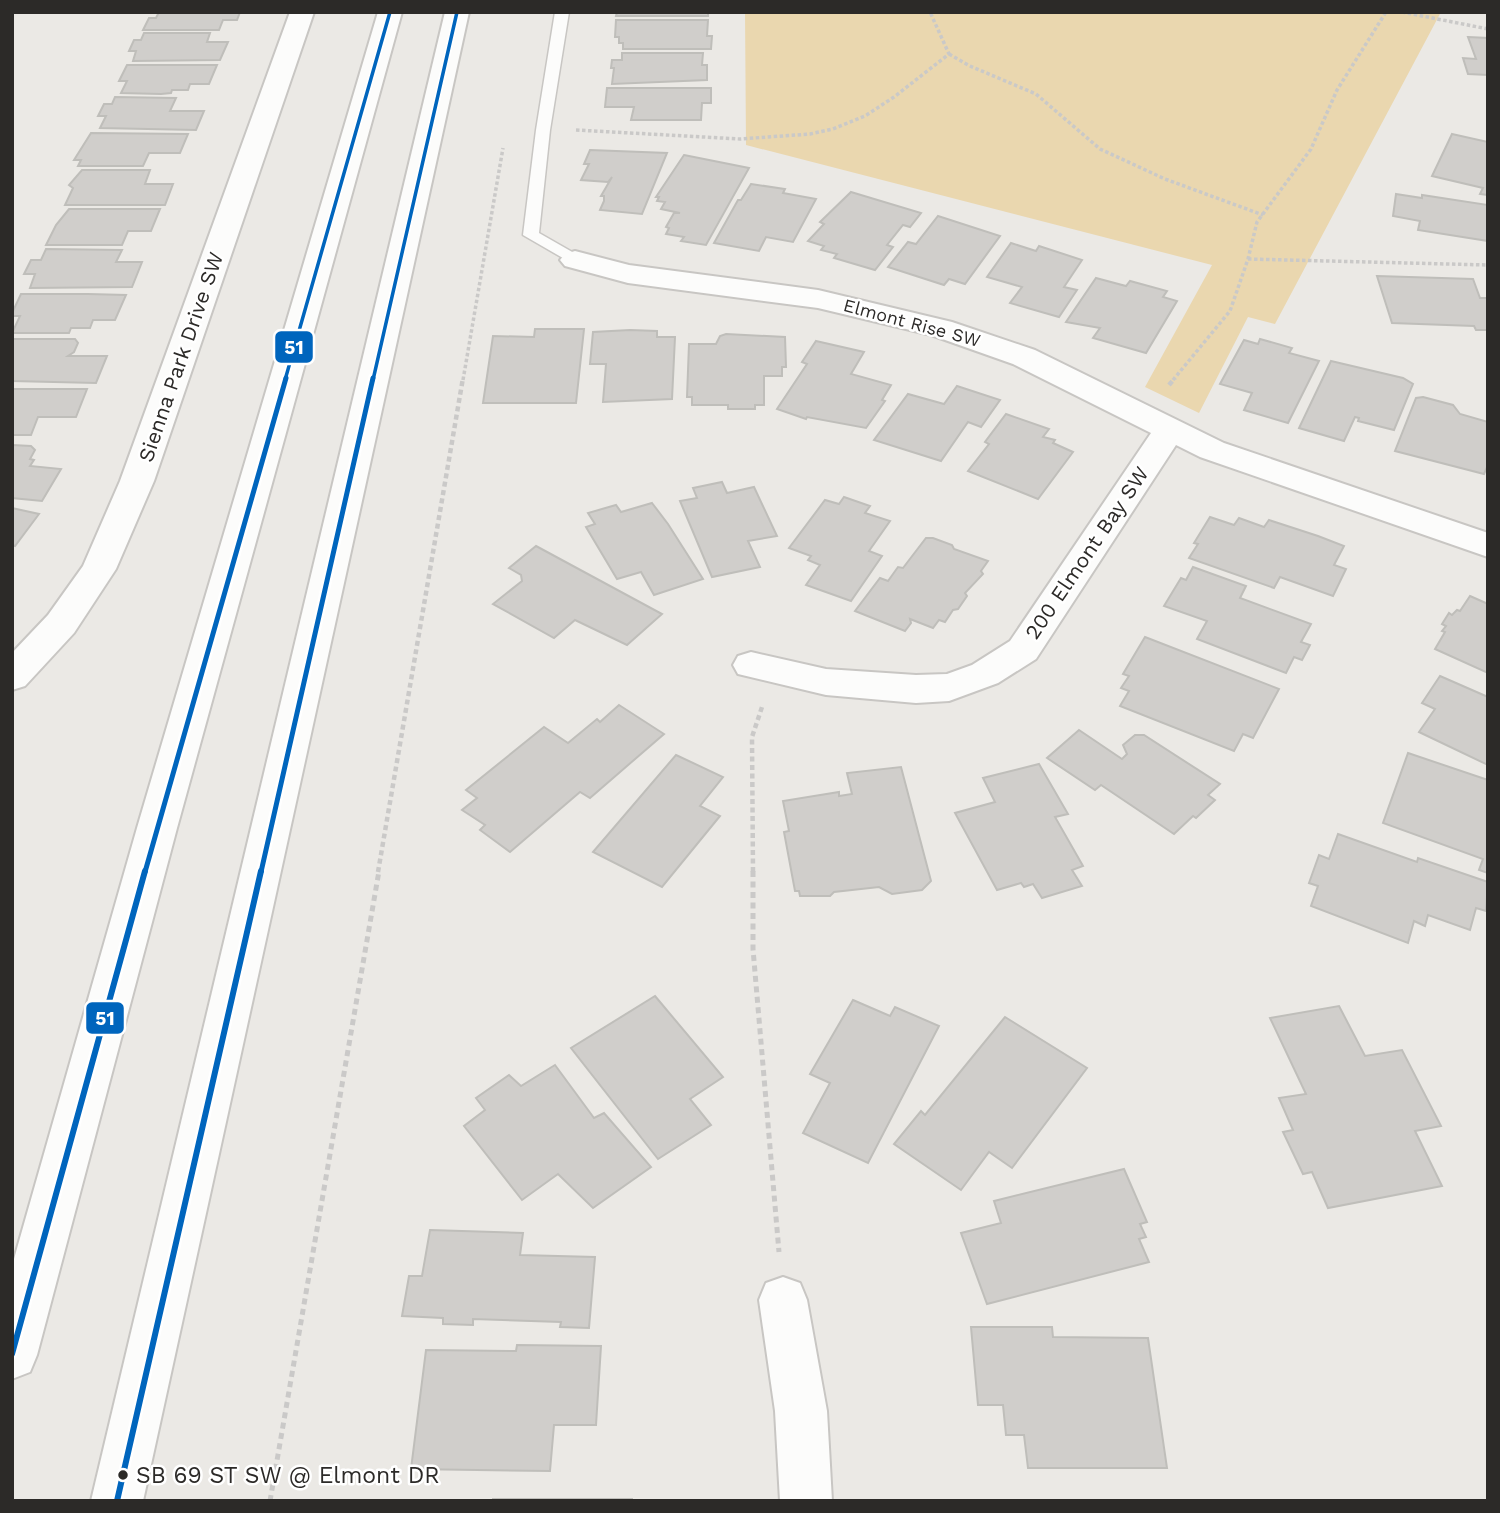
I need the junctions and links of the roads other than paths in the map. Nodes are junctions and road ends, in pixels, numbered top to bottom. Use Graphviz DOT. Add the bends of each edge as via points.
graph roads {
  1 [pos="302,12"];
  2 [pos="390,12"];
  3 [pos="457,12"];
  4 [pos="562,12"];
  5 [pos="575,260"];
  6 [pos="1158,425"];
  7 [pos="1488,545"];
  8 [pos="762,667"];
  9 [pos="12,677"];
  10 [pos="783,1300"];
  11 [pos="12,1355"];
  12 [pos="117,1501"];
  13 [pos="806,1501"];
  1 -- 9 [label="main road, Sienna Park Drive SW" via="132,494 99,569 61,624"];
  2 -- 11 [label="main road"];
  3 -- 12 [label="main road"];
  4 -- 5 [label="lane, Elmont Rise SW" via="531,235"];
  5 -- 6 [label="main road, Elmont Rise SW" via="628,274 818,299 941,328 1024,357"];
  6 -- 7 [label="main road, Elmont Rise SW" via="1255,466"];
  6 -- 8 [label="main road, 200 Elmont Bay SW" via="1023,650 985,674 949,687 916,689 826,682"];
  10 -- 13 [label="main road" via="801,1411"];
}
